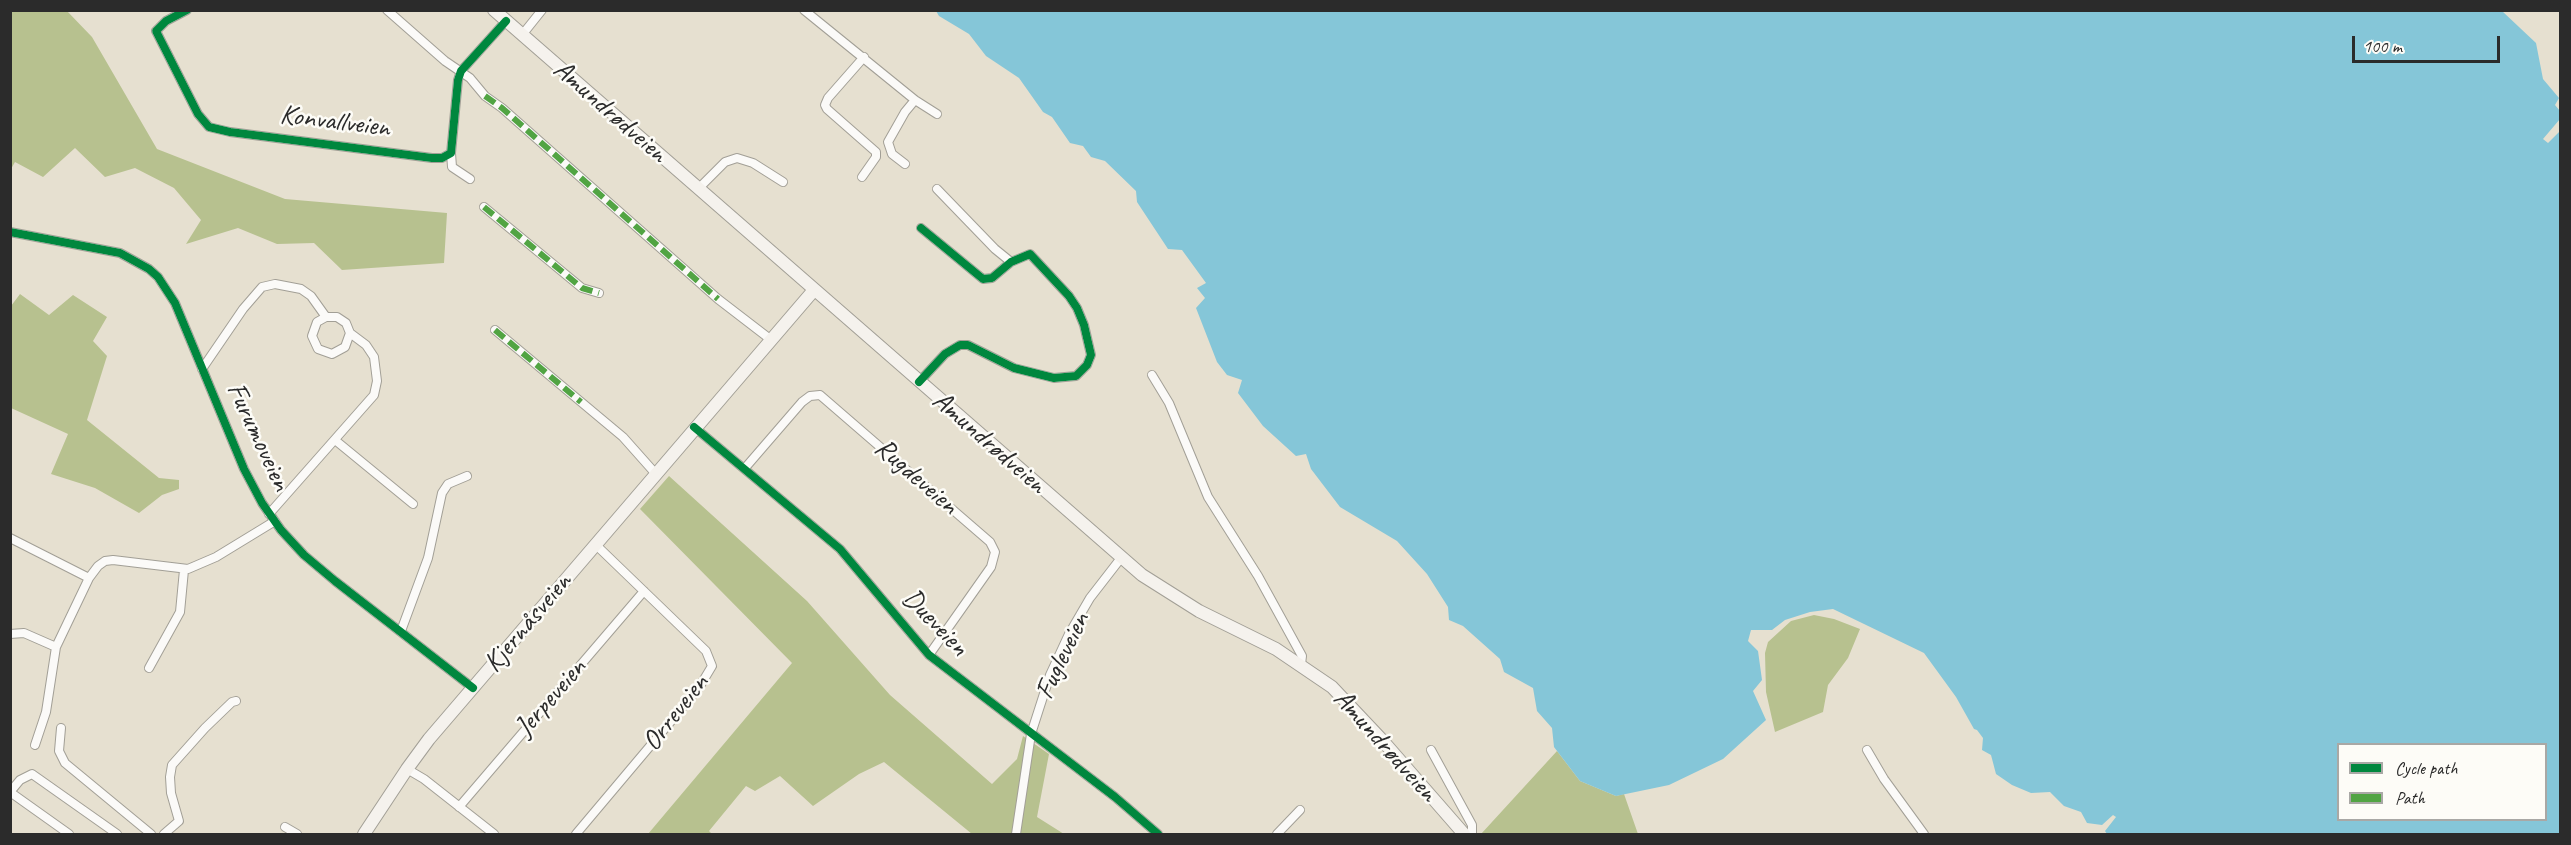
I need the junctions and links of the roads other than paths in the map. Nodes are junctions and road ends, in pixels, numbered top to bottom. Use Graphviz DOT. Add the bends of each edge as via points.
graph roads {
  1 [pos="187,10"];
  2 [pos="387,10"];
  3 [pos="495,10"];
  4 [pos="542,10"];
  5 [pos="804,10"];
  6 [pos="506,21"];
  7 [pos="522,35"];
  8 [pos="864,57"];
  9 [pos="461,70"];
  10 [pos="915,100"];
  11 [pos="937,114"];
  12 [pos="451,153"];
  13 [pos="905,164"];
  14 [pos="862,177"];
  15 [pos="470,180"];
  16 [pos="783,182"];
  17 [pos="698,189"];
  18 [pos="937,189"];
  19 [pos="484,207"];
  20 [pos="921,228"];
  21 [pos="10,232"];
  22 [pos="1011,262"];
  23 [pos="814,290"];
  24 [pos="599,293"];
  25 [pos="326,316"];
  26 [pos="495,330"];
  27 [pos="350,333"];
  28 [pos="770,339"];
  29 [pos="202,369"];
  30 [pos="1152,375"];
  31 [pos="920,382"];
  32 [pos="694,427"];
  33 [pos="335,440"];
  34 [pos="745,468"];
  35 [pos="655,473"];
  36 [pos="468,476"];
  37 [pos="413,504"];
  38 [pos="272,518"];
  39 [pos="10,538"];
  40 [pos="595,544"];
  41 [pos="1121,558"];
  42 [pos="184,570"];
  43 [pos="89,578"];
  44 [pos="644,591"];
  45 [pos="400,631"];
  46 [pos="10,634"];
  47 [pos="56,646"];
  48 [pos="929,655"];
  49 [pos="1301,664"];
  50 [pos="149,668"];
  51 [pos="473,688"];
  52 [pos="236,701"];
  53 [pos="61,728"];
  54 [pos="1031,734"];
  55 [pos="35,745"];
  56 [pos="1431,750"];
  57 [pos="1867,750"];
  58 [pos="407,769"];
  59 [pos="10,792"];
  60 [pos="459,807"];
  61 [pos="1300,810"];
  62 [pos="285,827"];
  63 [pos="69,834"];
  64 [pos="117,834"];
  65 [pos="151,834"];
  66 [pos="164,834"];
  67 [pos="297,834"];
  68 [pos="364,834"];
  69 [pos="494,834"];
  70 [pos="576,834"];
  71 [pos="1016,834"];
  72 [pos="1158,834"];
  73 [pos="1277,834"];
  74 [pos="1464,834"];
  75 [pos="1472,834"];
  76 [pos="1924,834"];
  1 -- 12 [label="street, Konvallveien" via="156,31 198,114 209,127 432,158"];
  2 -- 9 [label="street" via="445,61"];
  3 -- 6 [label="main road, Amundrødveien"];
  4 -- 7 [label="street"];
  5 -- 8 [label="street"];
  6 -- 7 [label="main road, Amundrødveien"];
  6 -- 9 [label="street"];
  7 -- 17 [label="main road, Amundrødveien"];
  8 -- 10 [label="street"];
  8 -- 14 [label="street" via="825,105 876,152"];
  9 -- 12 [label="street"];
  9 -- 28 [label="street" via="484,96"];
  10 -- 11 [label="street"];
  10 -- 13 [label="street" via="888,142 892,154"];
  12 -- 15 [label="street" via="452,167"];
  16 -- 17 [label="street" via="737,158 725,162"];
  17 -- 23 [label="main road, Amundrødveien"];
  18 -- 22 [label="street"];
  19 -- 24 [label="street" via="582,288"];
  20 -- 22 [label="street" via="982,279 992,278"];
  21 -- 29 [label="street, Furumoveien" via="120,253 149,269 175,303"];
  22 -- 31 [label="street" via="1030,254 1070,297 1084,325 1091,355 1087,365 1076,376 1054,378 1014,368 968,345 960,345 945,354"];
  23 -- 28 [label="main road, Kjernåsveien"];
  23 -- 31 [label="main road, Amundrødveien"];
  25 -- 27 [label="street" via="342,319"];
  25 -- 27 [label="street" via="312,331 318,349 332,354 340,352"];
  25 -- 29 [label="street" via="301,289 275,284 262,287"];
  26 -- 35 [label="street" via="623,437"];
  27 -- 33 [label="street" via="370,351 377,387 369,402"];
  28 -- 32 [label="main road, Kjernåsveien"];
  29 -- 38 [label="street, Furumoveien" via="244,469"];
  30 -- 49 [label="street" via="1169,403 1208,497 1258,576 1302,656"];
  31 -- 41 [label="main road, Amundrødveien"];
  32 -- 34 [label="street, Dueveien"];
  32 -- 35 [label="main road, Kjernåsveien"];
  33 -- 37 [label="street"];
  33 -- 38 [label="street"];
  34 -- 48 [label="street, Dueveien" via="845,553"];
  34 -- 48 [label="street, Rugdeveien" via="802,402 820,395 990,542 995,552 992,567"];
  35 -- 40 [label="main road, Kjernåsveien"];
  36 -- 45 [label="street" via="448,484 442,493 428,558"];
  38 -- 42 [label="street" via="216,557"];
  38 -- 45 [label="street, Furumoveien" via="304,555"];
  39 -- 43 [label="street"];
  40 -- 44 [label="street, Orreveien"];
  40 -- 51 [label="main road, Kjernåsveien"];
  41 -- 49 [label="main road, Amundrødveien" via="1174,597"];
  41 -- 54 [label="street, Fugleveien" via="1101,581 1069,634 1050,675"];
  42 -- 43 [label="street" via="113,560 98,566"];
  42 -- 50 [label="street" via="180,612"];
  43 -- 47 [label="street"];
  44 -- 60 [label="street, Jerpeveien"];
  44 -- 70 [label="street, Orreveien" via="706,651 711,669"];
  45 -- 51 [label="street, Furumoveien"];
  46 -- 47 [label="street" via="24,633"];
  47 -- 55 [label="street" via="46,712"];
  48 -- 54 [label="street, Dueveien"];
  49 -- 74 [label="main road, Amundrødveien" via="1348,703"];
  51 -- 58 [label="main road, Kjernåsveien"];
  52 -- 66 [label="street" via="172,765 171,793 179,820"];
  53 -- 65 [label="street" via="59,751 65,763"];
  54 -- 71 [label="street, Fugleveien"];
  54 -- 72 [label="street, Dueveien"];
  56 -- 75 [label="street, Amundrødveien" via="1472,825"];
  57 -- 76 [label="street"];
  58 -- 60 [label="street"];
  58 -- 68 [label="main road, Kjernåsveien"];
  59 -- 63 [label="street"];
  59 -- 64 [label="street" via="32,774"];
  60 -- 69 [label="street"];
  61 -- 73 [label="street"];
  62 -- 67 [label="street"];
}
